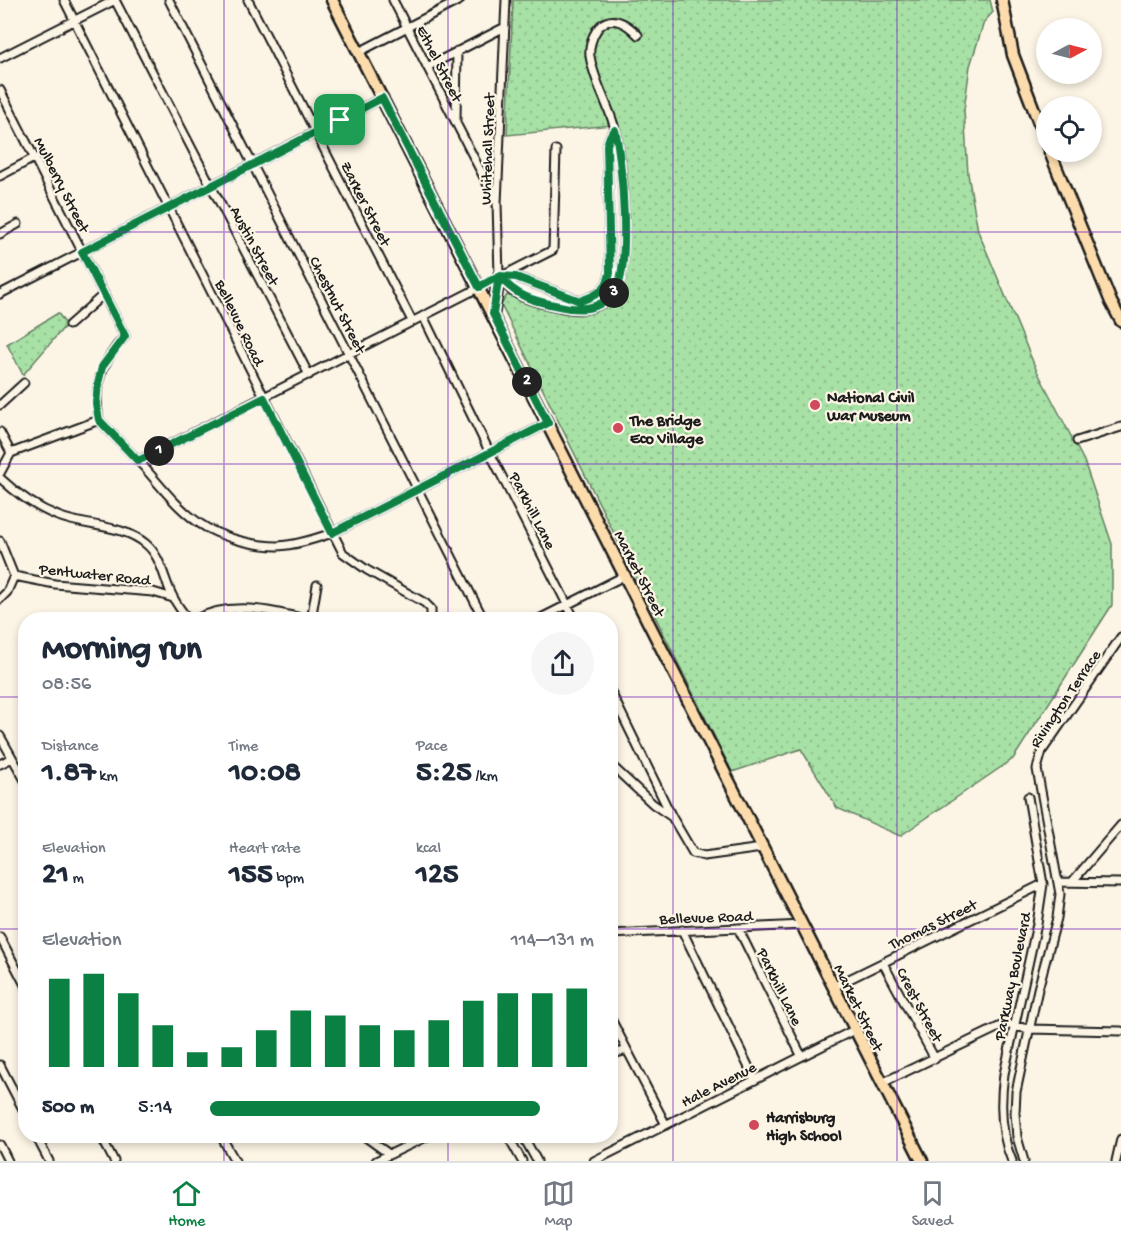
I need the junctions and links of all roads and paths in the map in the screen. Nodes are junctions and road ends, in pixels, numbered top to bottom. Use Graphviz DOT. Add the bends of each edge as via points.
graph roads {
  1 [pos="64,0"];
  2 [pos="115,0"];
  3 [pos="169,0"];
  4 [pos="248,0"];
  5 [pos="332,0"];
  6 [pos="393,0"];
  7 [pos="506,0"];
  8 [pos="1002,0"];
  9 [pos="456,1"];
  10 [pos="74,20"];
  11 [pos="407,27"];
  12 [pos="505,27"];
  13 [pos="638,35"];
  14 [pos="458,51"];
  15 [pos="359,52"];
  16 [pos="0,58"];
  17 [pos="428,67"];
  18 [pos="0,90"];
  19 [pos="382,98"];
  20 [pos="1036,115"];
  21 [pos="456,123"];
  22 [pos="615,130"];
  23 [pos="316,132"];
  24 [pos="556,150"];
  25 [pos="34,158"];
  26 [pos="1054,162"];
  27 [pos="253,165"];
  28 [pos="0,176"];
  29 [pos="210,186"];
  30 [pos="497,203"];
  31 [pos="169,207"];
  32 [pos="18,224"];
  33 [pos="0,234"];
  34 [pos="82,252"];
  35 [pos="499,276"];
  36 [pos="479,287"];
  37 [pos="0,294"];
  38 [pos="104,294"];
  39 [pos="493,314"];
  40 [pos="423,316"];
  41 [pos="412,321"];
  42 [pos="1121,321"];
  43 [pos="69,325"];
  44 [pos="349,354"];
  45 [pos="309,375"];
  46 [pos="24,383"];
  47 [pos="264,398"];
  48 [pos="0,405"];
  49 [pos="99,420"];
  50 [pos="548,423"];
  51 [pos="1121,427"];
  52 [pos="0,432"];
  53 [pos="1077,441"];
  54 [pos="10,453"];
  55 [pos="490,453"];
  56 [pos="138,461"];
  57 [pos="0,472"];
  58 [pos="0,478"];
  59 [pos="419,490"];
  60 [pos="332,533"];
  61 [pos="0,541"];
  62 [pos="626,575"];
  63 [pos="14,576"];
  64 [pos="317,585"];
  65 [pos="173,598"];
  66 [pos="0,599"];
  67 [pos="568,604"];
  68 [pos="185,612"];
  69 [pos="213,612"];
  70 [pos="267,612"];
  71 [pos="312,612"];
  72 [pos="431,612"];
  73 [pos="480,612"];
  74 [pos="552,612"];
  75 [pos="572,612"];
  76 [pos="1121,637"];
  77 [pos="618,706"];
  78 [pos="0,736"];
  79 [pos="12,758"];
  80 [pos="0,764"];
  81 [pos="18,768"];
  82 [pos="618,771"];
  83 [pos="1028,797"];
  84 [pos="672,817"];
  85 [pos="1121,825"];
  86 [pos="762,848"];
  87 [pos="1058,882"];
  88 [pos="1072,882"];
  89 [pos="1121,883"];
  90 [pos="1043,884"];
  91 [pos="803,925"];
  92 [pos="738,928"];
  93 [pos="681,930"];
  94 [pos="618,934"];
  95 [pos="0,937"];
  96 [pos="883,963"];
  97 [pos="18,972"];
  98 [pos="833,987"];
  99 [pos="1014,1025"];
  100 [pos="1029,1029"];
  101 [pos="854,1030"];
  102 [pos="1121,1030"];
  103 [pos="618,1033"];
  104 [pos="627,1050"];
  105 [pos="618,1053"];
  106 [pos="801,1055"];
  107 [pos="935,1059"];
  108 [pos="0,1065"];
  109 [pos="755,1080"];
  110 [pos="882,1083"];
  111 [pos="18,1100"];
  112 [pos="666,1125"];
  113 [pos="1121,1139"];
  114 [pos="40,1143"];
  115 [pos="105,1143"];
  116 [pos="225,1143"];
  117 [pos="374,1143"];
  118 [pos="413,1143"];
  119 [pos="512,1143"];
  120 [pos="527,1143"];
  121 [pos="0,1145"];
  122 [pos="389,1154"];
  123 [pos="8,1161"];
  124 [pos="49,1161"];
  125 [pos="114,1161"];
  126 [pos="235,1161"];
  127 [pos="376,1161"];
  128 [pos="522,1161"];
  129 [pos="537,1161"];
  130 [pos="594,1161"];
  131 [pos="922,1161"];
  132 [pos="1012,1161"];
  133 [pos="1024,1161"];
  134 [pos="1116,1161"];
  1 -- 10 [label="street, Bellevue Road"];
  2 -- 10 [label="street"];
  2 -- 29 [label="street, Austin Street"];
  3 -- 27 [label="street, Chestnut Street"];
  4 -- 23 [label="street, Zarker Street"];
  5 -- 15 [label="main road, Market Street"];
  6 -- 11 [label="street, Ethel Street"];
  7 -- 12 [label="street, Whitehall Street"];
  8 -- 20 [label="main road" via="1013,55"];
  9 -- 11 [label="street"];
  10 -- 16 [label="street"];
  10 -- 31 [label="street, Bellevue Road"];
  11 -- 15 [label="street"];
  11 -- 17 [label="street, Ethel Street"];
  12 -- 14 [label="street"];
  12 -- 30 [label="street, Whitehall Street"];
  13 -- 22 [label="street" via="618,21 609,21 598,27 591,40 594,73"];
  14 -- 17 [label="street"];
  14 -- 21 [label="street"];
  15 -- 19 [label="main road, Market Street"];
  17 -- 21 [label="street, Ethel Street"];
  18 -- 25 [label="street, Mulberry Street"];
  19 -- 23 [label="street"];
  19 -- 36 [label="main road, Market Street"];
  21 -- 30 [label="street, Ethel Street"];
  22 -- 35 [label="street" via="607,145 609,283 600,293 580,301 516,277"];
  22 -- 35 [label="street" via="621,166 623,253 615,292 598,306 579,310 536,301 511,290"];
  23 -- 27 [label="street"];
  23 -- 41 [label="street, Zarker Street"];
  24 -- 35 [label="street" via="553,250"];
  25 -- 28 [label="street"];
  25 -- 34 [label="street, Mulberry Street"];
  26 -- 42 [label="main road"];
  27 -- 29 [label="street"];
  27 -- 44 [label="street, Chestnut Street"];
  29 -- 31 [label="street"];
  29 -- 45 [label="street, Austin Street"];
  30 -- 35 [label="street, Whitehall Street"];
  31 -- 34 [label="street"];
  31 -- 47 [label="street, Bellevue Road"];
  32 -- 33 [label="street"];
  34 -- 37 [label="street"];
  34 -- 38 [label="street, Mulberry Street"];
  35 -- 36 [label="street"];
  35 -- 39 [label="main road"];
  36 -- 39 [label="main road, Market Street"];
  36 -- 40 [label="street"];
  38 -- 43 [label="street"];
  38 -- 49 [label="street, Mulberry Street" via="125,336 102,367 96,404"];
  39 -- 50 [label="main road, Market Street"];
  40 -- 41 [label="street"];
  40 -- 55 [label="street, Parkhill Lane"];
  41 -- 44 [label="street"];
  44 -- 45 [label="street"];
  44 -- 59 [label="street, Chestnut Street"];
  45 -- 47 [label="street"];
  46 -- 48 [label="street"];
  47 -- 56 [label="street"];
  47 -- 60 [label="street, Bellevue Road"];
  49 -- 54 [label="street"];
  49 -- 56 [label="street"];
  50 -- 55 [label="street"];
  50 -- 62 [label="main road, Market Street"];
  51 -- 53 [label="street"];
  52 -- 54 [label="street"];
  54 -- 57 [label="street"];
  55 -- 59 [label="street"];
  55 -- 67 [label="street, Parkhill Lane"];
  56 -- 60 [label="street" via="196,520 226,536 280,546"];
  58 -- 65 [label="street" via="15,492 58,516 135,536 147,544"];
  59 -- 60 [label="street"];
  59 -- 73 [label="street, Chestnut Street"];
  60 -- 72 [label="street, Bellevue Road" via="343,553 426,603"];
  61 -- 63 [label="street"];
  62 -- 67 [label="street"];
  62 -- 86 [label="main road, Market Street"];
  63 -- 65 [label="street, Pentwater Road" via="55,584 153,592"];
  63 -- 66 [label="street"];
  64 -- 71 [label="street"];
  65 -- 68 [label="street"];
  67 -- 74 [label="street"];
  67 -- 75 [label="street, Parkhill Lane"];
  69 -- 70 [label="street" via="246,608"];
  76 -- 87 [label="street, Rivington Terrace" via="1038,761"];
  77 -- 84 [label="street"];
  78 -- 79 [label="street"];
  79 -- 80 [label="street"];
  79 -- 81 [label="street"];
  82 -- 84 [label="street"];
  83 -- 90 [label="street, Parkway Boulevard"];
  84 -- 86 [label="street" via="693,853 704,856"];
  85 -- 88 [label="street"];
  86 -- 91 [label="main road, Market Street"];
  87 -- 88 [label="street"];
  87 -- 100 [label="street, Parkway Boulevard" via="1057,918"];
  88 -- 89 [label="street"];
  90 -- 96 [label="street, Thomas Street"];
  90 -- 99 [label="street, Parkway Boulevard"];
  91 -- 92 [label="street, Bellevue Road"];
  91 -- 98 [label="main road, Market Street"];
  92 -- 93 [label="street, Bellevue Road"];
  92 -- 106 [label="street, Parkhill Lane"];
  93 -- 94 [label="street, Bellevue Road"];
  93 -- 109 [label="street"];
  95 -- 97 [label="street"];
  96 -- 98 [label="street, Thomas Street"];
  96 -- 107 [label="street, Crest Street"];
  98 -- 101 [label="main road, Market Street"];
  99 -- 100 [label="street"];
  99 -- 107 [label="street" via="1005,1024"];
  99 -- 132 [label="street, Parkway Boulevard" via="1001,1096 1004,1137"];
  100 -- 102 [label="street"];
  100 -- 133 [label="street, Parkway Boulevard" via="1018,1074 1015,1113"];
  101 -- 106 [label="street, Hale Avenue"];
  101 -- 110 [label="main road, Market Street"];
  103 -- 104 [label="street"];
  104 -- 105 [label="street"];
  104 -- 112 [label="street"];
  106 -- 109 [label="street, Hale Avenue"];
  107 -- 110 [label="street"];
  108 -- 111 [label="street"];
  109 -- 112 [label="street, Hale Avenue"];
  110 -- 131 [label="main road, Market Street"];
  112 -- 130 [label="street, Hale Avenue"];
  113 -- 134 [label="street"];
  114 -- 124 [label="street"];
  115 -- 125 [label="street"];
  116 -- 126 [label="street"];
  117 -- 122 [label="street"];
  118 -- 122 [label="street"];
  119 -- 128 [label="street"];
  120 -- 129 [label="street"];
  121 -- 123 [label="street"];
  122 -- 127 [label="street"];
}
